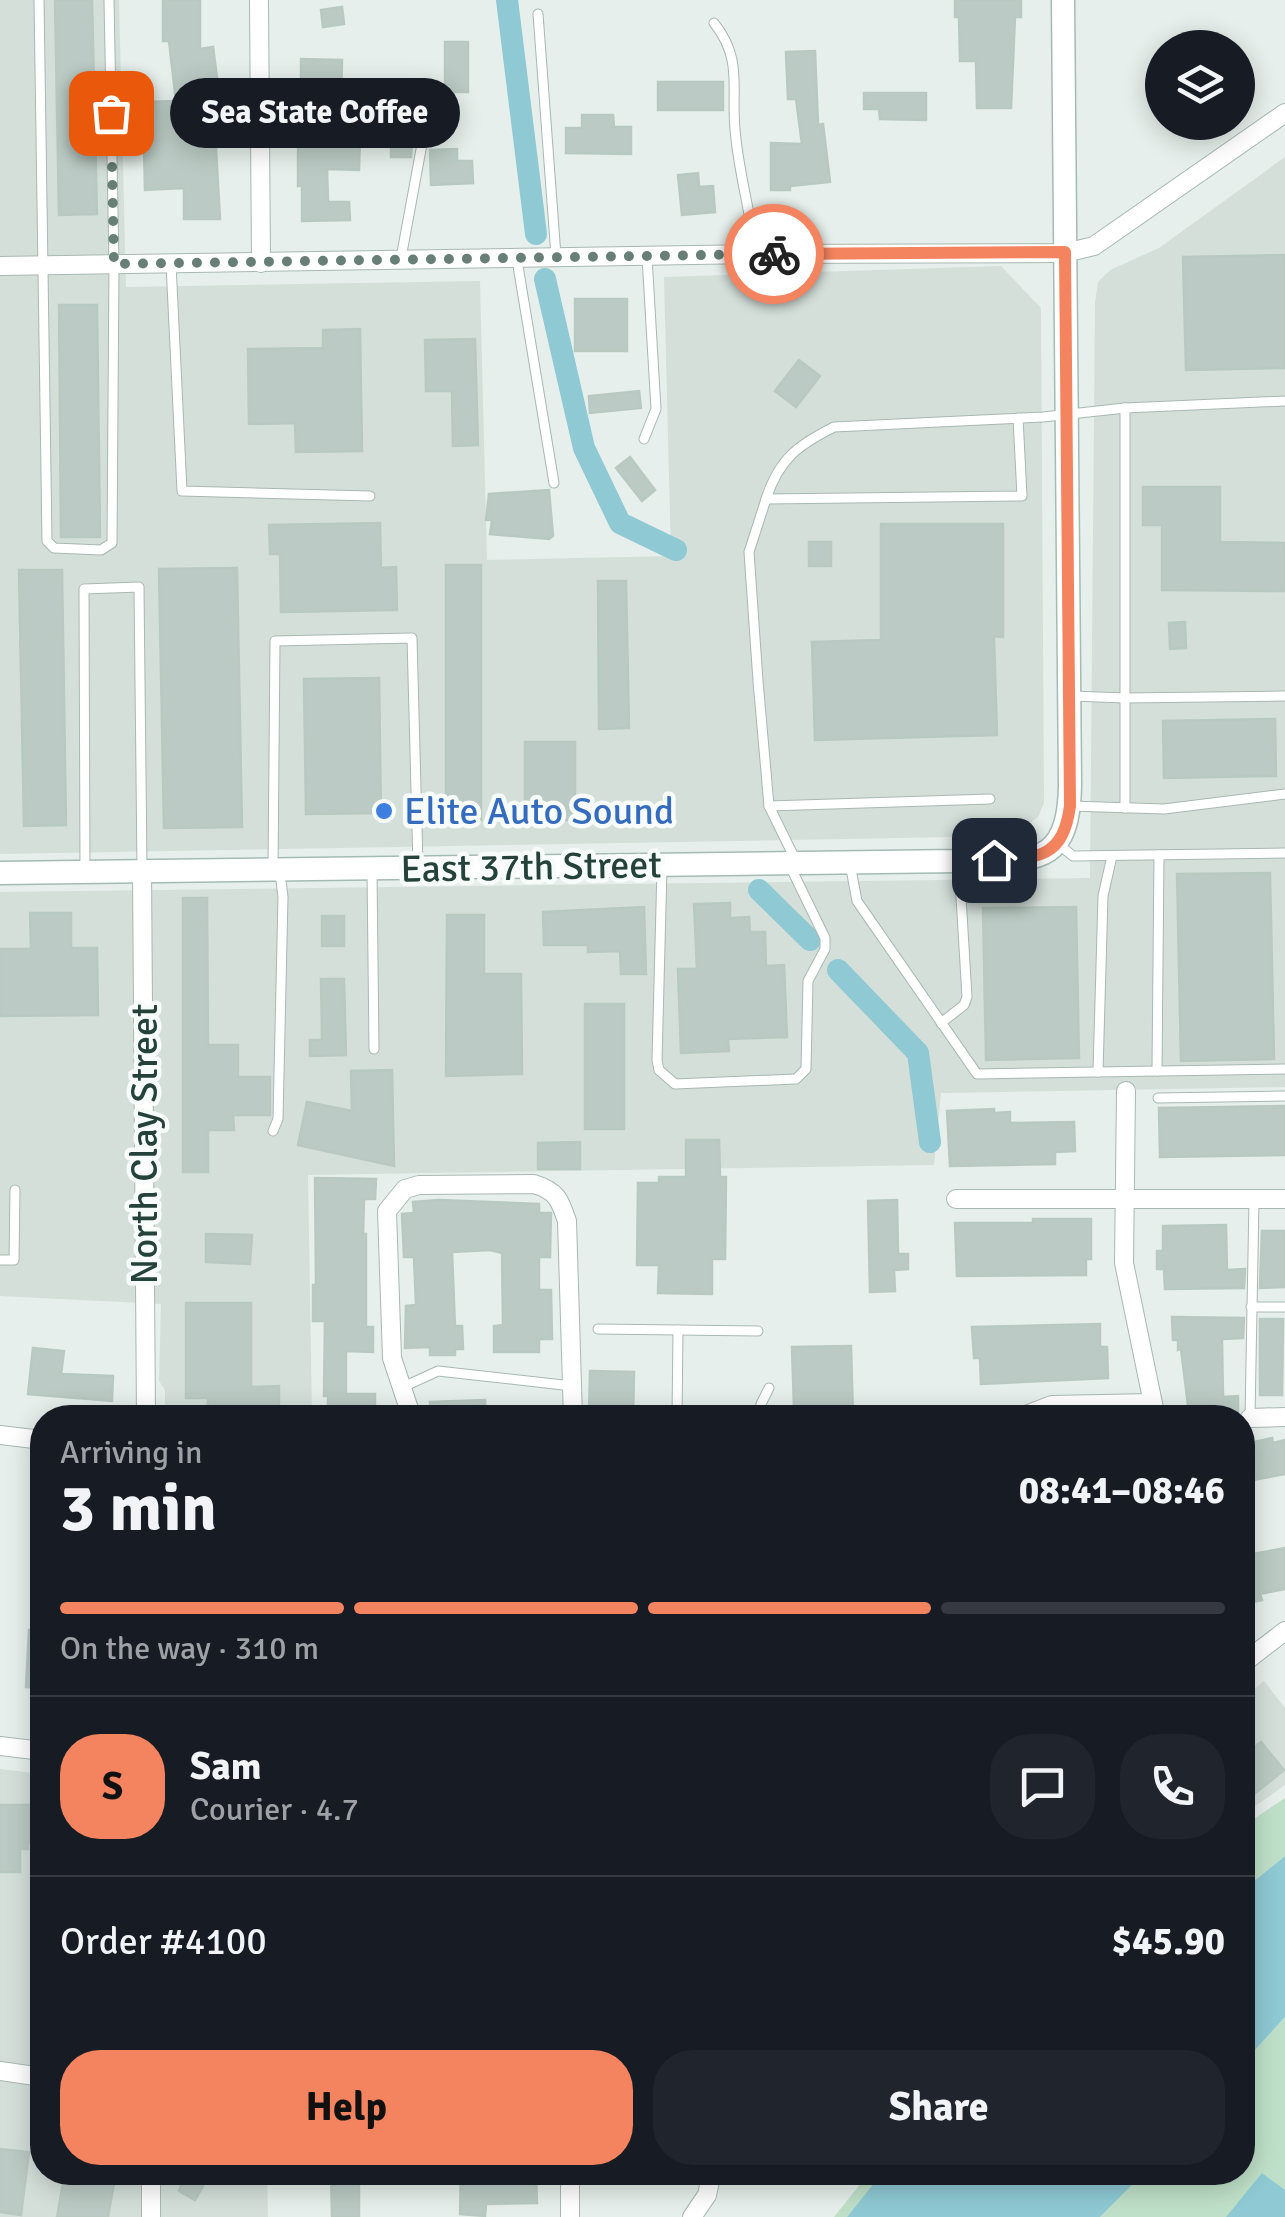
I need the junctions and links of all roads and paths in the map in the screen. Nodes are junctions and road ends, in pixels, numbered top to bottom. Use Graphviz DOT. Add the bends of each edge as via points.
graph roads {
  1 [pos="38,0"];
  2 [pos="109,0"];
  3 [pos="258,0"];
  4 [pos="1063,0"];
  5 [pos="538,14"];
  6 [pos="714,23"];
  7 [pos="1285,112"];
  8 [pos="427,117"];
  9 [pos="1065,252"];
  10 [pos="756,254"];
  11 [pos="648,257"];
  12 [pos="556,259"];
  13 [pos="518,260"];
  14 [pos="400,261"];
  15 [pos="262,263"];
  16 [pos="114,264"];
  17 [pos="171,264"];
  18 [pos="43,265"];
  19 [pos="0,266"];
  20 [pos="1285,401"];
  21 [pos="1126,408"];
  22 [pos="1067,412"];
  23 [pos="1018,418"];
  24 [pos="644,439"];
  25 [pos="554,483"];
  26 [pos="370,496"];
  27 [pos="766,498"];
  28 [pos="1070,696"];
  29 [pos="1285,696"];
  30 [pos="1125,698"];
  31 [pos="1285,794"];
  32 [pos="990,799"];
  33 [pos="769,806"];
  34 [pos="1070,806"];
  35 [pos="1126,808"];
  36 [pos="1058,844"];
  37 [pos="1285,853"];
  38 [pos="1159,855"];
  39 [pos="1112,856"];
  40 [pos="959,861"];
  41 [pos="793,864"];
  42 [pos="850,864"];
  43 [pos="662,866"];
  44 [pos="418,868"];
  45 [pos="372,869"];
  46 [pos="142,870"];
  47 [pos="276,870"];
  48 [pos="85,872"];
  49 [pos="0,873"];
  50 [pos="942,1023"];
  51 [pos="374,1048"];
  52 [pos="1285,1069"];
  53 [pos="1157,1071"];
  54 [pos="1098,1072"];
  55 [pos="1126,1091"];
  56 [pos="1285,1096"];
  57 [pos="1158,1098"];
  58 [pos="272,1131"];
  59 [pos="15,1190"];
  60 [pos="956,1199"];
  61 [pos="1285,1199"];
  62 [pos="1125,1200"];
  63 [pos="1254,1200"];
  64 [pos="0,1260"];
  65 [pos="1251,1307"];
  66 [pos="1285,1307"];
  67 [pos="598,1329"];
  68 [pos="678,1330"];
  69 [pos="758,1331"];
  70 [pos="572,1386"];
  71 [pos="401,1388"];
  72 [pos="769,1388"];
  73 [pos="146,1405"];
  74 [pos="407,1405"];
  75 [pos="572,1405"];
  76 [pos="677,1405"];
  77 [pos="761,1405"];
  78 [pos="1153,1405"];
  79 [pos="1250,1405"];
  80 [pos="1255,1418"];
  81 [pos="1285,1418"];
  82 [pos="0,1435"];
  83 [pos="30,1439"];
  84 [pos="1285,1631"];
  85 [pos="1255,1654"];
  86 [pos="0,1746"];
  87 [pos="30,1749"];
  88 [pos="0,2071"];
  89 [pos="30,2075"];
  90 [pos="151,2185"];
  91 [pos="570,2185"];
  92 [pos="710,2185"];
  93 [pos="151,2217"];
  94 [pos="570,2217"];
  95 [pos="692,2217"];
  1 -- 18 [label="lane"];
  2 -- 16 [label="lane"];
  3 -- 15 [label="street"];
  4 -- 9 [label="street"];
  5 -- 12 [label="lane"];
  6 -- 10 [label="lane" via="726,37 736,75 735,128"];
  7 -- 9 [label="street" via="1094,246"];
  8 -- 14 [label="lane"];
  9 -- 10 [label="street"];
  9 -- 22 [label="street"];
  10 -- 11 [label="street"];
  11 -- 12 [label="street"];
  11 -- 24 [label="lane" via="656,409"];
  12 -- 13 [label="street"];
  13 -- 14 [label="street"];
  13 -- 25 [label="lane"];
  14 -- 15 [label="street"];
  15 -- 17 [label="street"];
  16 -- 17 [label="street"];
  16 -- 18 [label="street"];
  16 -- 18 [label="lane" via="112,543 101,550 54,548 47,541"];
  17 -- 26 [label="lane" via="182,491"];
  18 -- 19 [label="street"];
  20 -- 21 [label="lane"];
  21 -- 22 [label="lane"];
  21 -- 30 [label="lane"];
  22 -- 23 [label="lane"];
  22 -- 28 [label="street"];
  23 -- 27 [label="lane" via="834,427 806,441 774,472"];
  23 -- 27 [label="lane" via="1022,496"];
  27 -- 33 [label="lane" via="749,552"];
  28 -- 30 [label="lane"];
  28 -- 34 [label="street"];
  29 -- 30 [label="lane"];
  30 -- 35 [label="lane"];
  31 -- 35 [label="lane"];
  32 -- 33 [label="lane"];
  33 -- 41 [label="lane"];
  34 -- 35 [label="lane"];
  34 -- 36 [label="street"];
  36 -- 39 [label="lane" via="1073,856"];
  36 -- 40 [label="street, East 37th Street" via="1030,858"];
  37 -- 38 [label="lane"];
  38 -- 39 [label="lane"];
  38 -- 53 [label="lane"];
  39 -- 54 [label="lane" via="1103,896"];
  40 -- 42 [label="street, East 37th Street"];
  40 -- 50 [label="lane" via="967,997"];
  41 -- 42 [label="street, East 37th Street"];
  41 -- 43 [label="street, East 37th Street"];
  41 -- 43 [label="lane" via="825,938 808,981 806,1069 796,1079 675,1084 656,1060"];
  42 -- 50 [label="lane" via="857,902"];
  43 -- 44 [label="street, East 37th Street"];
  44 -- 45 [label="street, East 37th Street"];
  44 -- 47 [label="lane" via="412,638 275,640"];
  45 -- 47 [label="street, East 37th Street"];
  45 -- 51 [label="lane"];
  46 -- 47 [label="street, East 37th Street"];
  46 -- 48 [label="street, East 37th Street"];
  46 -- 48 [label="lane" via="139,587 84,589"];
  46 -- 73 [label="street, North Clay Street"];
  47 -- 58 [label="lane" via="283,897 278,1119"];
  48 -- 49 [label="street, East 37th Street"];
  50 -- 54 [label="lane" via="977,1074"];
  52 -- 53 [label="lane"];
  53 -- 54 [label="lane"];
  55 -- 62 [label="street"];
  56 -- 57 [label="lane"];
  59 -- 64 [label="lane" via="14,1260"];
  60 -- 62 [label="street"];
  61 -- 63 [label="street"];
  62 -- 63 [label="street"];
  62 -- 78 [label="street" via="1124,1263"];
  63 -- 65 [label="lane"];
  65 -- 66 [label="lane"];
  65 -- 79 [label="lane"];
  67 -- 68 [label="lane"];
  68 -- 69 [label="lane"];
  68 -- 76 [label="lane"];
  70 -- 71 [label="lane" via="438,1371"];
  70 -- 71 [label="street" via="567,1222 560,1198 534,1184 419,1185 395,1198 386,1222 392,1358"];
  70 -- 75 [label="street"];
  71 -- 74 [label="street"];
  72 -- 77 [label="lane"];
  80 -- 81 [label="street"];
  82 -- 83 [label="street"];
  84 -- 85 [label="street"];
  86 -- 87 [label="street"];
  88 -- 89 [label="street"];
  90 -- 93 [label="street"];
  91 -- 94 [label="street"];
  92 -- 95 [label="street"];
}
